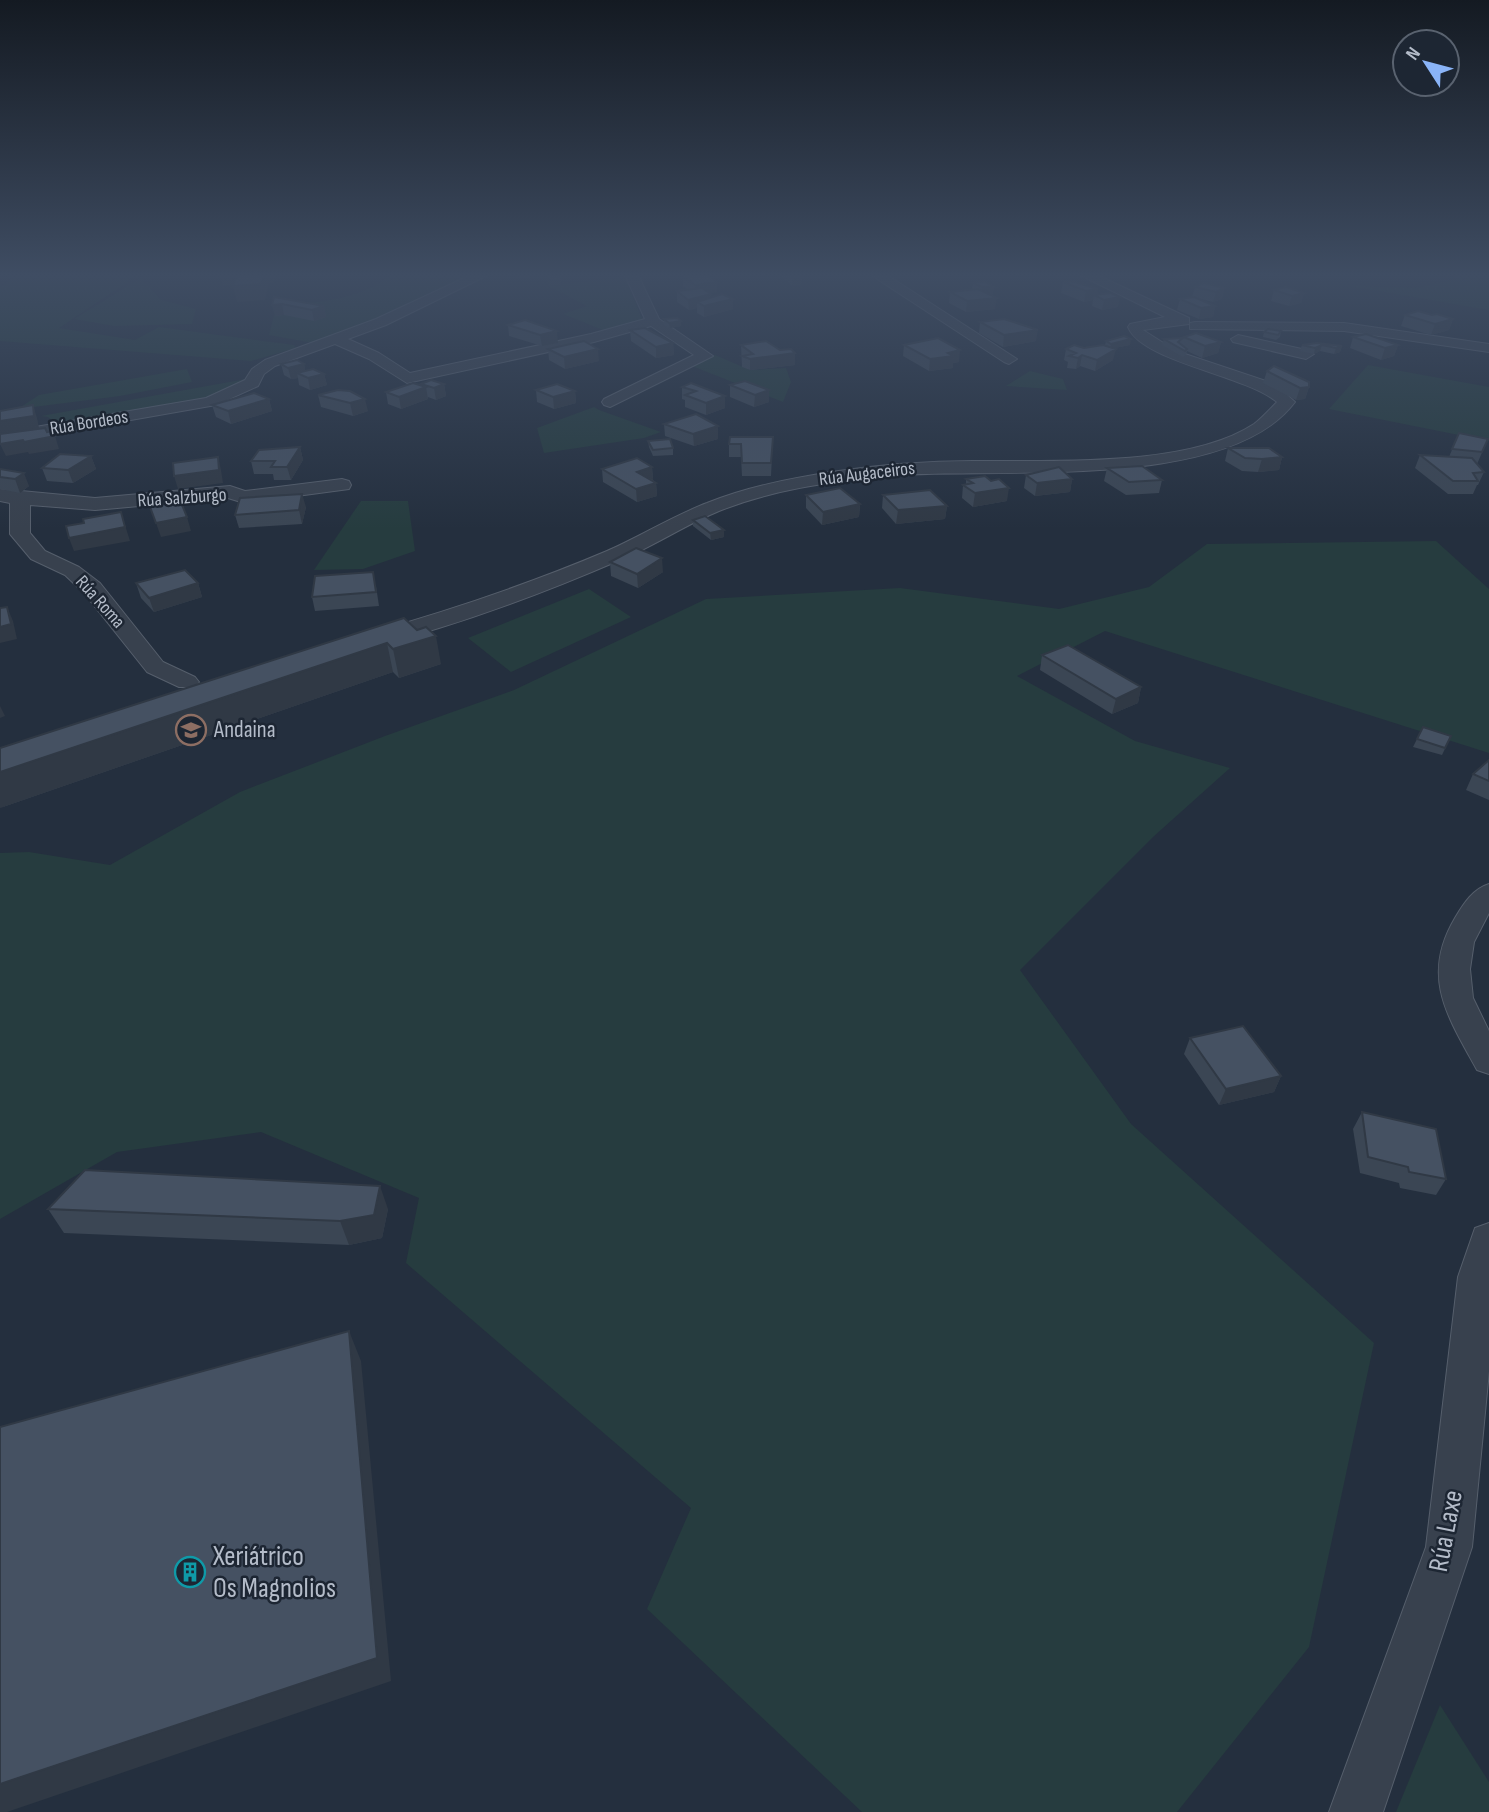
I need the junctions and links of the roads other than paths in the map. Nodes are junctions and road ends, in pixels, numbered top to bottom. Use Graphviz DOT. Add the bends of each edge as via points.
graph roads {
  1 [pos="279,360"];
  2 [pos="379,360"];
  3 [pos="493,360"];
  4 [pos="698,360"];
  5 [pos="1188,360"];
  6 [pos="610,402"];
  7 [pos="0,438"];
  8 [pos="342,485"];
  9 [pos="10,497"];
  10 [pos="353,645"];
  11 [pos="180,690"];
  12 [pos="1489,894"];
  13 [pos="1489,1061"];
  14 [pos="1489,1240"];
  15 [pos="1356,1812"];
  1 -- 7 [label="street, Rúa Bordeos" via="257,372 253,383 210,401"];
  2 -- 3 [label="street" via="407,378"];
  4 -- 6 [label="street"];
  5 -- 10 [label="street, Rúa Augaceiros" via="1269,387 1287,402 1278,415 1245,436 1171,457 835,475 728,501 589,565 446,620"];
  8 -- 9 [label="street, Rúa Salzburgo" via="244,497 230,492 95,504"];
  9 -- 11 [label="street, Rúa Roma" via="20,534 38,555 72,571 92,587 155,667"];
  12 -- 13 [label="street" via="1471,912 1453,967 1458,999"];
  14 -- 15 [label="street, Rúa Laxe" via="1478,1277 1449,1547"];
}
